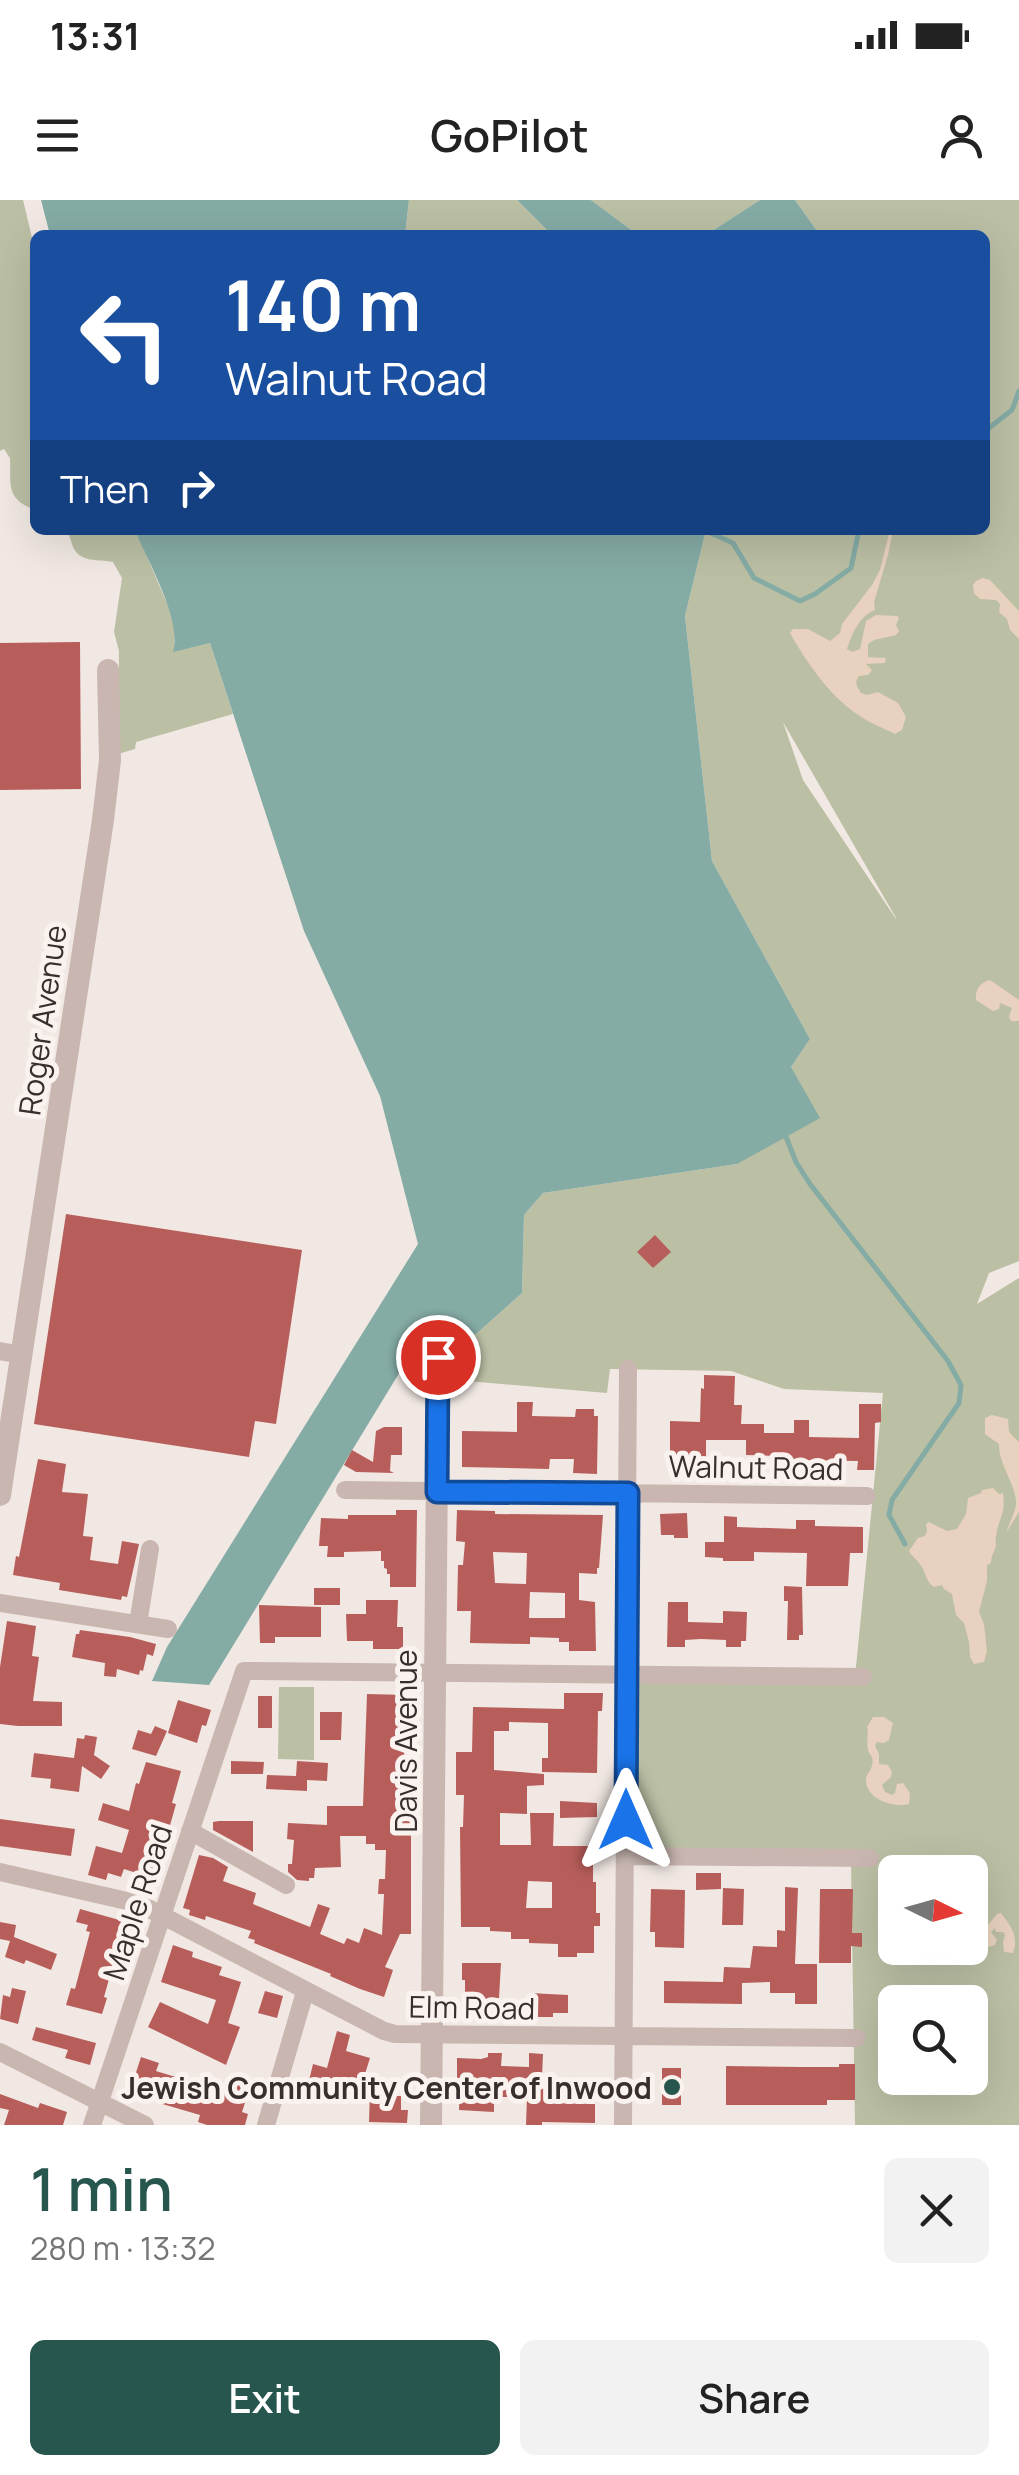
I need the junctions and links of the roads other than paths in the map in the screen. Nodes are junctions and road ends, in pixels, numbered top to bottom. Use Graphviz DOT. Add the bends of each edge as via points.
graph roads {
  1 [pos="108,670"];
  2 [pos="11,1353"];
  3 [pos="438,1357"];
  4 [pos="628,1370"];
  5 [pos="345,1490"];
  6 [pos="437,1492"];
  7 [pos="628,1493"];
  8 [pos="0,1496"];
  9 [pos="867,1496"];
  10 [pos="150,1549"];
  11 [pos="0,1603"];
  12 [pos="138,1624"];
  13 [pos="168,1629"];
  14 [pos="435,1673"];
  15 [pos="626,1674"];
  16 [pos="864,1677"];
  17 [pos="190,1831"];
  18 [pos="626,1856"];
  19 [pos="870,1858"];
  20 [pos="0,1872"];
  21 [pos="286,1884"];
  22 [pos="162,1917"];
  23 [pos="306,1992"];
  24 [pos="432,2035"];
  25 [pos="624,2036"];
  26 [pos="857,2038"];
  27 [pos="0,2052"];
  28 [pos="100,2102"];
  29 [pos="92,2125"];
  30 [pos="145,2125"];
  31 [pos="266,2125"];
  32 [pos="431,2125"];
  33 [pos="623,2125"];
  1 -- 2 [label="street, Roger Avenue" via="103,820"];
  2 -- 8 [label="street, Roger Avenue"];
  3 -- 6 [label="street, Davis Avenue"];
  4 -- 7 [label="street"];
  5 -- 6 [label="street, Walnut Road"];
  6 -- 7 [label="street, Walnut Road"];
  6 -- 14 [label="street, Davis Avenue"];
  7 -- 9 [label="street, Walnut Road"];
  7 -- 15 [label="street"];
  10 -- 12 [label="street"];
  11 -- 12 [label="street"];
  12 -- 13 [label="street"];
  14 -- 15 [label="street"];
  14 -- 17 [label="street, Maple Road" via="244,1671"];
  14 -- 24 [label="street, Davis Avenue"];
  15 -- 16 [label="street"];
  15 -- 18 [label="street"];
  17 -- 21 [label="street"];
  17 -- 22 [label="street, Maple Road"];
  18 -- 19 [label="street"];
  18 -- 25 [label="street"];
  20 -- 22 [label="street, Elm Road" via="140,1904"];
  22 -- 23 [label="street, Elm Road"];
  22 -- 28 [label="street, Maple Road"];
  23 -- 24 [label="street, Elm Road" via="384,2031"];
  23 -- 31 [label="street"];
  24 -- 25 [label="street, Elm Road"];
  24 -- 32 [label="street, Davis Avenue"];
  25 -- 26 [label="street, Elm Road"];
  25 -- 33 [label="street"];
  27 -- 28 [label="street"];
  28 -- 29 [label="street, Maple Road"];
  28 -- 30 [label="street"];
}
